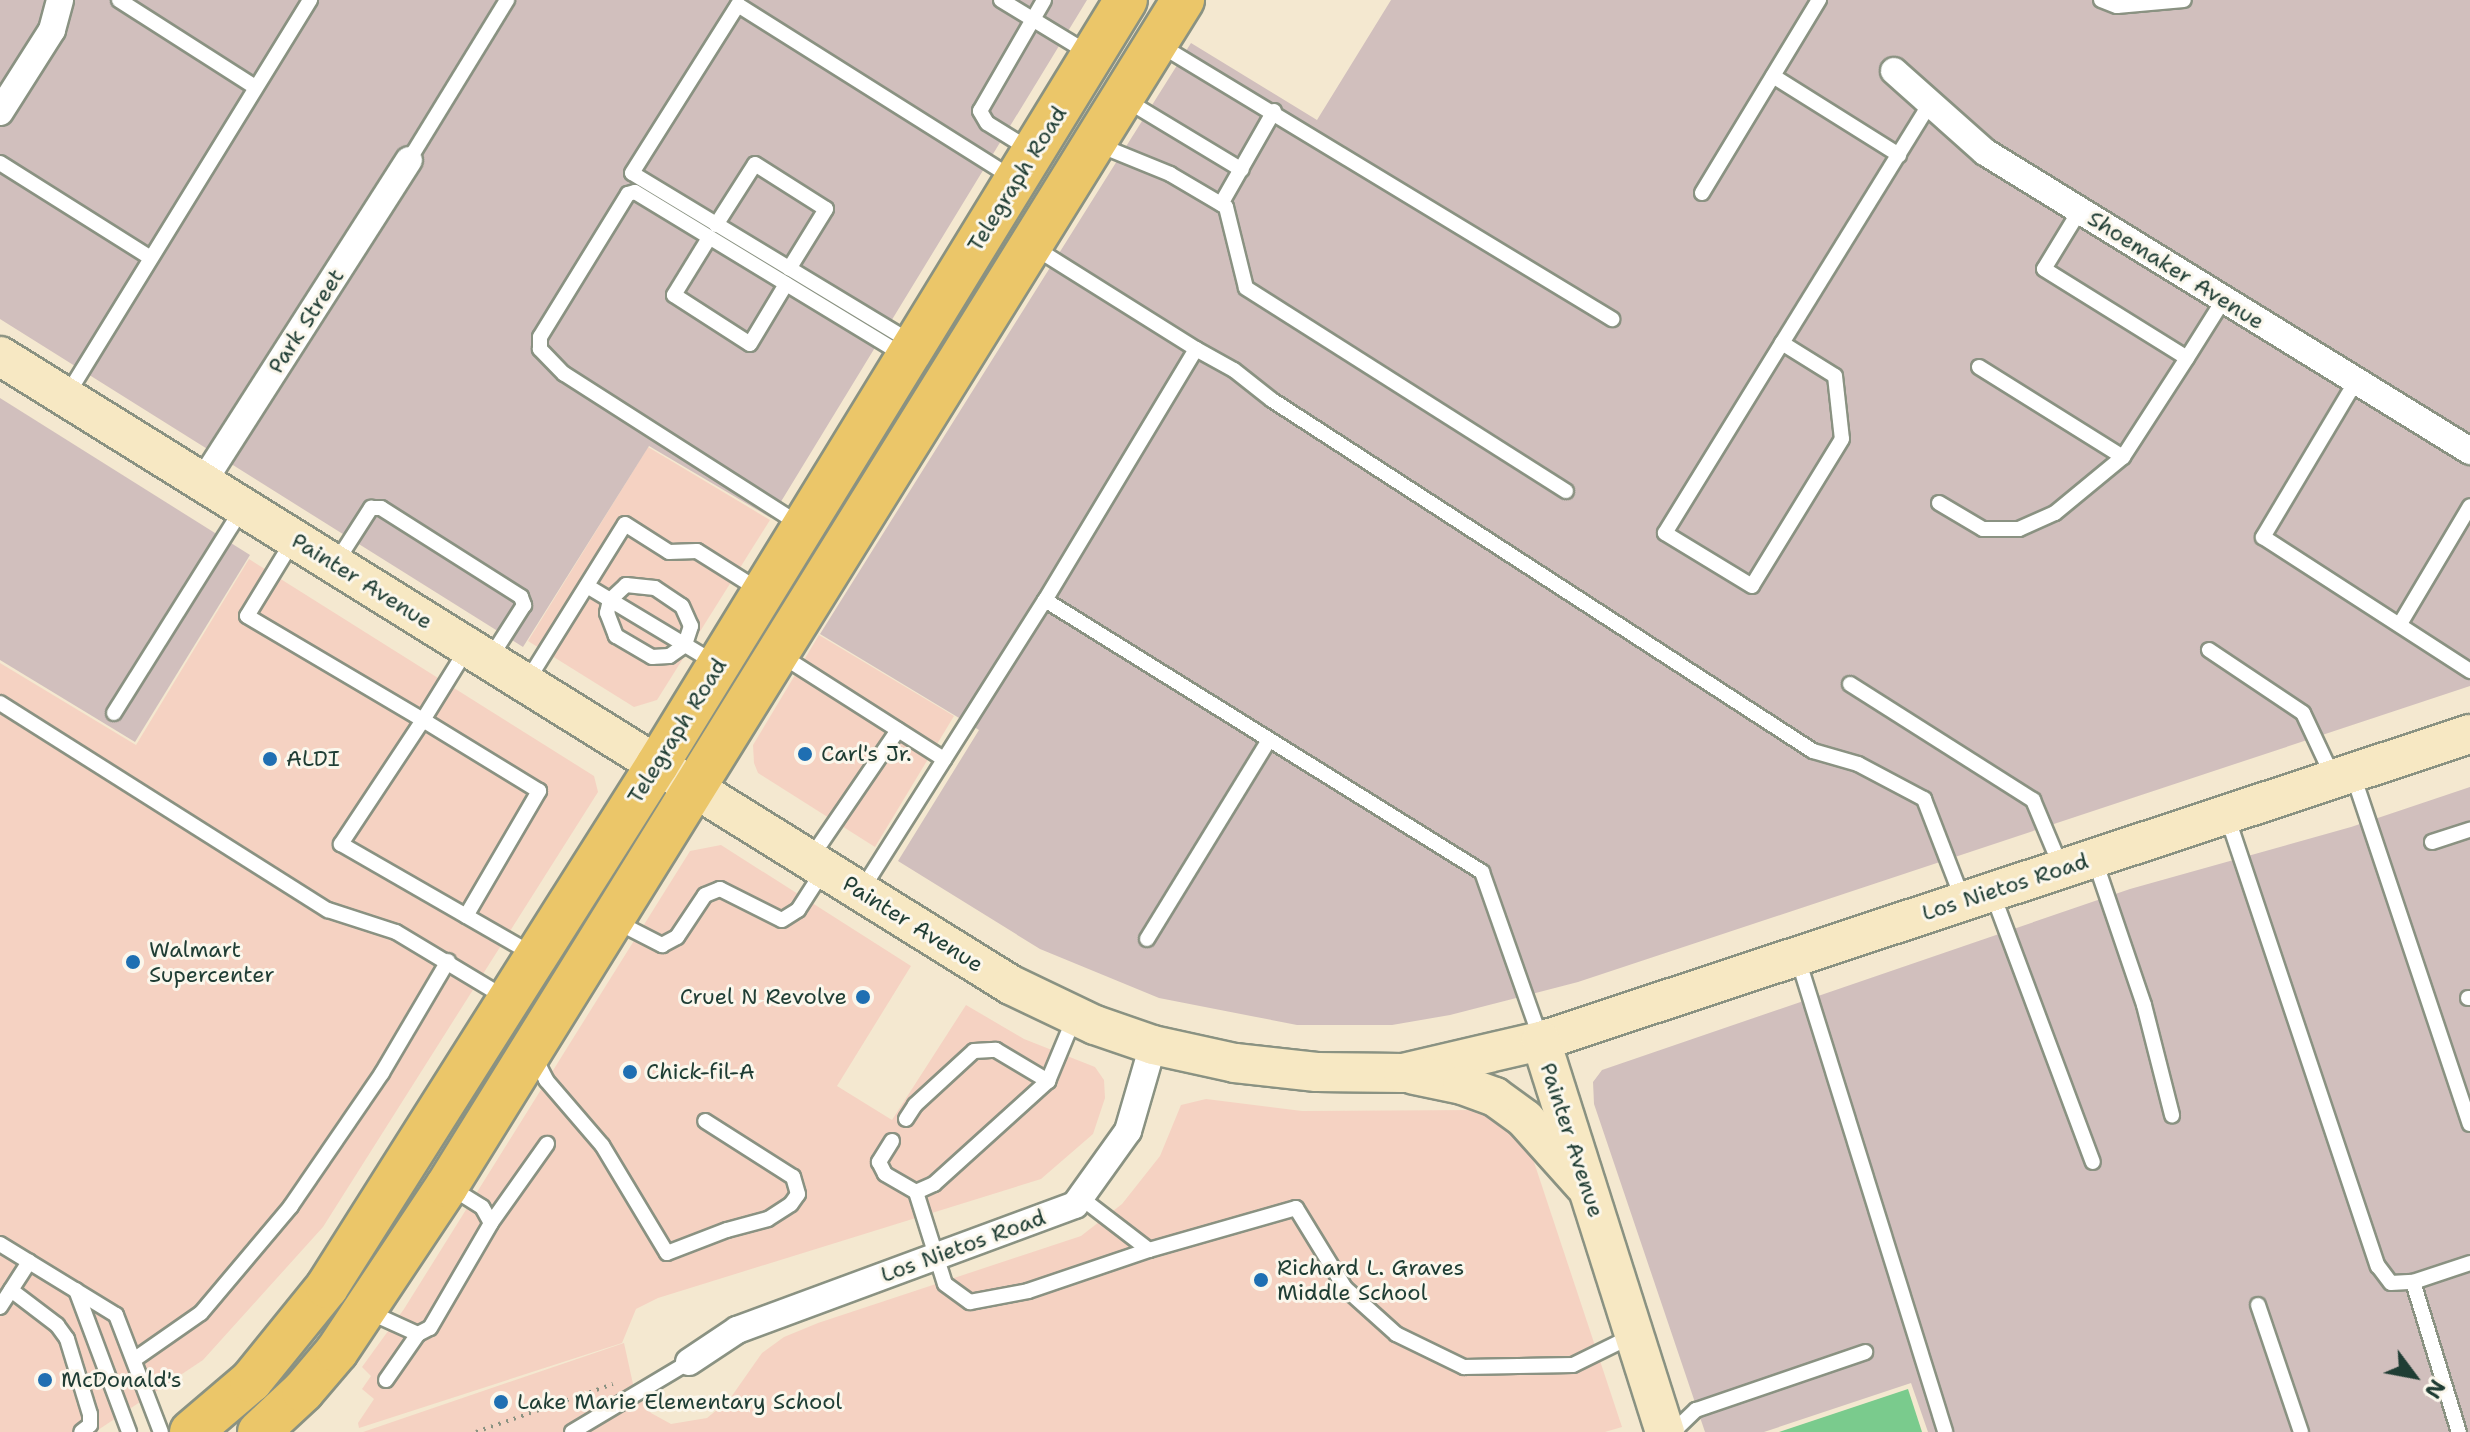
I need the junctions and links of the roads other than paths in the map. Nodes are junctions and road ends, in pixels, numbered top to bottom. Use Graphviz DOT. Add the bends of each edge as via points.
graph roads {
  1 [pos="60,0"];
  2 [pos="119,0"];
  3 [pos="310,0"];
  4 [pos="507,0"];
  5 [pos="1001,0"];
  6 [pos="1044,0"];
  7 [pos="1126,0"];
  8 [pos="1183,0"];
  9 [pos="1819,0"];
  10 [pos="2101,0"];
  11 [pos="2184,0"];
  12 [pos="1033,19"];
  13 [pos="1156,43"];
  14 [pos="1092,56"];
  15 [pos="1894,71"];
  16 [pos="1773,76"];
  17 [pos="255,87"];
  18 [pos="4,97"];
  19 [pos="1123,98"];
  20 [pos="1930,103"];
  21 [pos="1274,111"];
  22 [pos="1095,144"];
  23 [pos="1034,150"];
  24 [pos="1899,155"];
  25 [pos="409,160"];
  26 [pos="0,163"];
  27 [pos="1242,170"];
  28 [pos="1702,193"];
  29 [pos="1221,204"];
  30 [pos="2080,210"];
  31 [pos="712,231"];
  32 [pos="1031,246"];
  33 [pos="151,258"];
  34 [pos="788,277"];
  35 [pos="2224,299"];
  36 [pos="1612,319"];
  37 [pos="1782,343"];
  38 [pos="1196,349"];
  39 [pos="911,351"];
  40 [pos="0,356"];
  41 [pos="2187,358"];
  42 [pos="1979,367"];
  43 [pos="2356,381"];
  44 [pos="66,397"];
  45 [pos="2470,451"];
  46 [pos="2123,457"];
  47 [pos="203,482"];
  48 [pos="1566,491"];
  49 [pos="1939,503"];
  50 [pos="2470,506"];
  51 [pos="243,507"];
  52 [pos="803,527"];
  53 [pos="294,539"];
  54 [pos="335,564"];
  55 [pos="587,586"];
  56 [pos="762,592"];
  57 [pos="610,600"];
  58 [pos="1045,600"];
  59 [pos="2400,624"];
  60 [pos="2209,650"];
  61 [pos="478,654"];
  62 [pos="779,654"];
  63 [pos="702,655"];
  64 [pos="2470,671"];
  65 [pos="526,683"];
  66 [pos="1850,684"];
  67 [pos="0,703"];
  68 [pos="114,713"];
  69 [pos="423,720"];
  70 [pos="898,730"];
  71 [pos="2470,734"];
  72 [pos="1269,740"];
  73 [pos="944,759"];
  74 [pos="657,765"];
  75 [pos="2342,774"];
  76 [pos="696,789"];
  77 [pos="2226,812"];
  78 [pos="2470,830"];
  79 [pos="2432,842"];
  80 [pos="2078,862"];
  81 [pos="817,864"];
  82 [pos="861,891"];
  83 [pos="1977,896"];
  84 [pos="466,916"];
  85 [pos="613,920"];
  86 [pos="1147,939"];
  87 [pos="536,956"];
  88 [pos="1797,956"];
  89 [pos="448,961"];
  90 [pos="509,1000"];
  91 [pos="1075,1016"];
  92 [pos="1541,1041"];
  93 [pos="1153,1045"];
  94 [pos="531,1051"];
  95 [pos="1403,1073"];
  96 [pos="1048,1081"];
  97 [pos="2172,1115"];
  98 [pos="906,1119"];
  99 [pos="705,1121"];
  100 [pos="2470,1124"];
  101 [pos="892,1141"];
  102 [pos="547,1144"];
  103 [pos="2093,1162"];
  104 [pos="447,1186"];
  105 [pos="1588,1190"];
  106 [pos="916,1192"];
  107 [pos="1080,1197"];
  108 [pos="491,1223"];
  109 [pos="0,1244"];
  110 [pos="1149,1250"];
  111 [pos="934,1257"];
  112 [pos="29,1262"];
  113 [pos="2470,1263"];
  114 [pos="2413,1282"];
  115 [pos="327,1287"];
  116 [pos="11,1290"];
  117 [pos="76,1290"];
  118 [pos="2258,1305"];
  119 [pos="0,1307"];
  120 [pos="367,1311"];
  121 [pos="418,1334"];
  122 [pos="1635,1335"];
  123 [pos="1865,1352"];
  124 [pos="135,1359"];
  125 [pos="689,1362"];
  126 [pos="386,1380"];
  127 [pos="81,1432"];
  128 [pos="129,1432"];
  129 [pos="161,1432"];
  130 [pos="191,1432"];
  131 [pos="259,1432"];
  132 [pos="572,1432"];
  133 [pos="1665,1432"];
  134 [pos="1673,1432"];
  135 [pos="1945,1432"];
  136 [pos="2301,1432"];
  137 [pos="2459,1432"];
  1 -- 18 [label="street" via="52,30"];
  2 -- 17 [label="lane"];
  3 -- 17 [label="lane"];
  4 -- 25 [label="lane"];
  5 -- 12 [label="lane"];
  6 -- 12 [label="lane"];
  7 -- 14 [label="main road, Telegraph Road"];
  8 -- 13 [label="main road, Telegraph Road"];
  9 -- 16 [label="lane"];
  10 -- 11 [label="lane" via="2117,6"];
  12 -- 14 [label="lane"];
  12 -- 23 [label="lane" via="980,111 987,123"];
  13 -- 19 [label="main road, Telegraph Road"];
  13 -- 21 [label="lane"];
  14 -- 23 [label="main road, Telegraph Road"];
  15 -- 20 [label="street, Shoemaker Avenue"];
  16 -- 24 [label="lane"];
  16 -- 28 [label="lane"];
  17 -- 33 [label="lane"];
  19 -- 22 [label="main road, Telegraph Road"];
  19 -- 27 [label="lane"];
  20 -- 24 [label="lane"];
  20 -- 30 [label="street, Shoemaker Avenue" via="1985,152"];
  21 -- 27 [label="lane"];
  21 -- 36 [label="lane"];
  22 -- 23 [label="main road"];
  22 -- 29 [label="lane" via="1170,174"];
  22 -- 32 [label="main road, Telegraph Road"];
  23 -- 31 [label="lane" via="738,5 632,173"];
  23 -- 39 [label="main road, Telegraph Road"];
  24 -- 37 [label="lane"];
  25 -- 47 [label="street, Park Street"];
  26 -- 33 [label="lane"];
  27 -- 29 [label="lane"];
  29 -- 48 [label="lane" via="1246,288"];
  30 -- 35 [label="street, Shoemaker Avenue"];
  30 -- 41 [label="lane" via="2044,269"];
  31 -- 34 [label="lane"];
  31 -- 34 [label="lane" via="755,164 826,209"];
  31 -- 34 [label="lane" via="674,295 750,344"];
  31 -- 52 [label="lane" via="635,192 628,194 540,337 540,349 564,374"];
  32 -- 38 [label="lane"];
  32 -- 62 [label="main road, Telegraph Road"];
  33 -- 44 [label="lane"];
  34 -- 39 [label="lane"];
  35 -- 41 [label="lane"];
  35 -- 43 [label="street, Shoemaker Avenue"];
  37 -- 37 [label="lane" via="1665,533 1752,586 1842,439 1835,376"];
  38 -- 58 [label="lane"];
  38 -- 83 [label="lane" via="1813,751 1858,764 1924,799"];
  39 -- 52 [label="main road, Telegraph Road"];
  40 -- 44 [label="main road, Painter Avenue"];
  41 -- 46 [label="lane"];
  42 -- 46 [label="lane"];
  43 -- 45 [label="street, Shoemaker Avenue"];
  43 -- 59 [label="lane" via="2263,537"];
  44 -- 47 [label="main road, Painter Avenue"];
  46 -- 49 [label="lane" via="2055,513 2019,529 1983,529"];
  47 -- 51 [label="main road, Painter Avenue"];
  50 -- 59 [label="lane"];
  51 -- 53 [label="main road, Painter Avenue"];
  51 -- 68 [label="lane"];
  52 -- 56 [label="main road, Telegraph Road"];
  53 -- 54 [label="main road, Painter Avenue"];
  53 -- 69 [label="lane" via="247,616"];
  54 -- 61 [label="main road, Painter Avenue"];
  54 -- 61 [label="lane" via="371,508 381,508 521,597 524,605"];
  55 -- 56 [label="lane" via="625,524 669,552 697,551"];
  55 -- 57 [label="lane"];
  55 -- 65 [label="lane"];
  56 -- 63 [label="main road, Telegraph Road"];
  57 -- 63 [label="lane"];
  57 -- 63 [label="lane" via="607,613 616,636 652,657"];
  57 -- 63 [label="lane" via="626,585 655,588 682,606"];
  58 -- 72 [label="lane"];
  58 -- 73 [label="lane"];
  59 -- 64 [label="lane"];
  60 -- 75 [label="lane" via="2303,713"];
  61 -- 65 [label="main road, Painter Avenue"];
  61 -- 69 [label="lane"];
  62 -- 70 [label="lane"];
  62 -- 76 [label="main road, Telegraph Road"];
  63 -- 74 [label="main road, Telegraph Road"];
  65 -- 74 [label="main road, Painter Avenue"];
  66 -- 80 [label="lane" via="2033,800"];
  67 -- 89 [label="lane" via="328,910 396,932"];
  69 -- 84 [label="lane" via="539,791"];
  69 -- 84 [label="lane" via="341,844"];
  70 -- 73 [label="lane"];
  70 -- 81 [label="lane"];
  71 -- 75 [label="main road, Los Nietos Road"];
  72 -- 86 [label="lane"];
  72 -- 92 [label="lane" via="1482,872"];
  73 -- 82 [label="lane"];
  74 -- 76 [label="main road, Painter Avenue"];
  74 -- 87 [label="main road, Telegraph Road"];
  75 -- 77 [label="main road, Los Nietos Road"];
  75 -- 100 [label="lane"];
  76 -- 81 [label="main road, Painter Avenue"];
  76 -- 85 [label="main road, Telegraph Road"];
  77 -- 80 [label="main road, Los Nietos Road"];
  77 -- 114 [label="lane" via="2378,1266 2391,1283"];
  78 -- 79 [label="lane"];
  80 -- 83 [label="main road, Los Nietos Road"];
  80 -- 97 [label="lane" via="2144,1005"];
  81 -- 82 [label="main road, Painter Avenue"];
  81 -- 85 [label="lane" via="798,910 782,920 720,889 705,895 677,937 662,945"];
  82 -- 91 [label="main road, Painter Avenue" via="1011,985"];
  83 -- 88 [label="main road, Los Nietos Road"];
  83 -- 103 [label="lane"];
  84 -- 87 [label="lane"];
  85 -- 94 [label="main road, Telegraph Road"];
  87 -- 90 [label="main road, Telegraph Road"];
  88 -- 92 [label="main road, Los Nietos Road"];
  88 -- 135 [label="lane"];
  89 -- 90 [label="lane"];
  89 -- 124 [label="lane" via="382,1073 291,1206 201,1313"];
  90 -- 94 [label="main road"];
  90 -- 115 [label="main road, Telegraph Road"];
  91 -- 93 [label="main road, Painter Avenue"];
  91 -- 96 [label="lane"];
  92 -- 95 [label="main road, Painter Avenue"];
  92 -- 105 [label="main road, Painter Avenue"];
  93 -- 95 [label="main road, Painter Avenue" via="1235,1063 1317,1072"];
  93 -- 107 [label="street, Los Nietos Road" via="1128,1131"];
  94 -- 99 [label="lane" via="546,1080 602,1145 667,1253 768,1219 798,1194 793,1177"];
  94 -- 104 [label="main road, Telegraph Road"];
  95 -- 105 [label="main road" via="1495,1097 1525,1119"];
  96 -- 98 [label="lane" via="996,1050 974,1051"];
  96 -- 106 [label="lane" via="934,1184"];
  101 -- 106 [label="lane" via="879,1162 885,1174"];
  102 -- 108 [label="lane"];
  104 -- 108 [label="lane" via="482,1207"];
  104 -- 120 [label="main road, Telegraph Road"];
  105 -- 122 [label="main road, Painter Avenue"];
  106 -- 111 [label="lane"];
  107 -- 110 [label="lane"];
  107 -- 111 [label="street, Los Nietos Road" via="1075,1205"];
  108 -- 121 [label="lane" via="430,1328"];
  109 -- 112 [label="lane"];
  110 -- 111 [label="lane" via="1028,1291 970,1302 945,1284"];
  110 -- 122 [label="lane" via="1296,1208 1345,1288 1396,1334 1464,1367 1573,1365"];
  111 -- 125 [label="street, Los Nietos Road" via="737,1330"];
  112 -- 116 [label="lane"];
  112 -- 117 [label="lane"];
  113 -- 114 [label="lane"];
  114 -- 137 [label="lane"];
  115 -- 120 [label="main road"];
  115 -- 130 [label="main road, Telegraph Road" via="251,1381"];
  116 -- 119 [label="lane"];
  116 -- 127 [label="lane" via="67,1339 90,1414 90,1425"];
  117 -- 124 [label="lane" via="116,1315"];
  117 -- 128 [label="lane"];
  118 -- 136 [label="lane"];
  120 -- 121 [label="lane"];
  120 -- 131 [label="main road, Telegraph Road" via="303,1391"];
  121 -- 126 [label="lane"];
  122 -- 133 [label="main road, Painter Avenue"];
  123 -- 134 [label="lane" via="1696,1410"];
  124 -- 129 [label="lane"];
  125 -- 132 [label="lane"];
}
